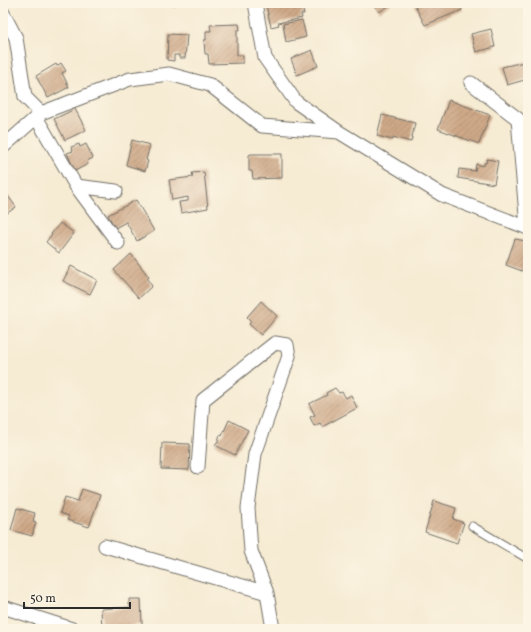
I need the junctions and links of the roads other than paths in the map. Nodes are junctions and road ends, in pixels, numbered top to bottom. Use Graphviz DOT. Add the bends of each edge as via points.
graph roads {
  1 [pos="255,3"];
  2 [pos="3,13"];
  3 [pos="471,83"];
  4 [pos="39,115"];
  5 [pos="339,132"];
  6 [pos="3,146"];
  7 [pos="76,186"];
  8 [pos="116,191"];
  9 [pos="527,228"];
  10 [pos="118,243"];
  11 [pos="198,466"];
  12 [pos="472,526"];
  13 [pos="105,546"];
  14 [pos="528,559"];
  15 [pos="267,593"];
  16 [pos="3,607"];
  17 [pos="72,629"];
  18 [pos="273,629"];
  1 -- 5 [label="street" via="265,58 296,102"];
  2 -- 4 [label="street" via="16,38 25,97"];
  3 -- 9 [label="street" via="518,119"];
  4 -- 5 [label="street" via="130,79 169,74 210,85 262,126"];
  4 -- 6 [label="street"];
  4 -- 7 [label="street"];
  5 -- 9 [label="street" via="442,195"];
  7 -- 8 [label="street"];
  7 -- 10 [label="street"];
  11 -- 15 [label="street" via="203,400 275,343 287,345 289,356 255,454 248,508 251,551"];
  12 -- 14 [label="lane"];
  13 -- 15 [label="street"];
  15 -- 18 [label="street"];
  16 -- 17 [label="street"];
}
